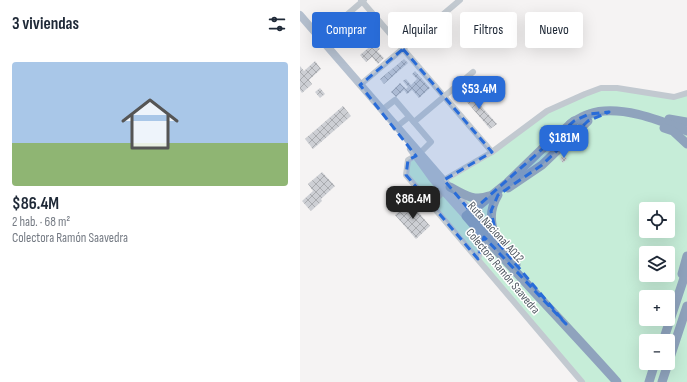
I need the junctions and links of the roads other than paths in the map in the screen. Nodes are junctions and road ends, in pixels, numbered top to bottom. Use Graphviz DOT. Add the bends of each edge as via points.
graph roads {
  1 [pos="362,0"];
  2 [pos="460,0"];
  3 [pos="452,2"];
  4 [pos="349,12"];
  5 [pos="300,15"];
  6 [pos="312,29"];
  7 [pos="329,48"];
  8 [pos="403,49"];
  9 [pos="473,72"];
  10 [pos="360,85"];
  11 [pos="687,93"];
  12 [pos="444,97"];
  13 [pos="383,111"];
  14 [pos="609,112"];
  15 [pos="636,114"];
  16 [pos="409,117"];
  17 [pos="588,121"];
  18 [pos="414,122"];
  19 [pos="574,122"];
  20 [pos="687,122"];
  21 [pos="396,127"];
  22 [pos="687,131"];
  23 [pos="687,144"];
  24 [pos="551,149"];
  25 [pos="492,152"];
  26 [pos="418,154"];
  27 [pos="524,166"];
  28 [pos="523,178"];
  29 [pos="444,180"];
  30 [pos="447,189"];
  31 [pos="496,195"];
  32 [pos="431,204"];
  33 [pos="470,216"];
  34 [pos="484,237"];
  35 [pos="498,243"];
  36 [pos="687,256"];
  37 [pos="478,260"];
  38 [pos="687,269"];
  39 [pos="681,288"];
  40 [pos="687,306"];
  41 [pos="687,322"];
  42 [pos="566,324"];
  43 [pos="665,334"];
  44 [pos="675,343"];
  45 [pos="675,349"];
  46 [pos="653,370"];
  47 [pos="666,370"];
  48 [pos="582,382"];
  49 [pos="617,382"];
  50 [pos="649,382"];
  51 [pos="662,382"];
  1 -- 4 [label="street"];
  1 -- 8 [label="street"];
  2 -- 3 [label="street"];
  3 -- 8 [label="street"];
  5 -- 6 [label="main road, Ruta Nacional A012"];
  7 -- 10 [label="main road, Ruta Nacional A012"];
  8 -- 10 [label="street"];
  8 -- 12 [label="street"];
  9 -- 12 [label="street"];
  10 -- 13 [label="main road, Ruta Nacional A012"];
  11 -- 25 [label="street" via="674,97 601,88 547,111"];
  12 -- 18 [label="street"];
  12 -- 25 [label="street"];
  13 -- 16 [label="street" via="395,100"];
  13 -- 21 [label="main road, Ruta Nacional A012"];
  14 -- 15 [label="highway"];
  14 -- 17 [label="highway"];
  14 -- 19 [label="highway" via="589,114"];
  15 -- 20 [label="highway" via="643,113"];
  15 -- 22 [label="highway"];
  15 -- 23 [label="highway" via="673,131"];
  16 -- 18 [label="street"];
  16 -- 21 [label="street"];
  17 -- 24 [label="highway"];
  17 -- 28 [label="highway" via="542,165"];
  18 -- 26 [label="street" via="431,142"];
  19 -- 24 [label="highway"];
  19 -- 27 [label="highway"];
  21 -- 26 [label="main road, Ruta Nacional A012"];
  24 -- 27 [label="highway"];
  24 -- 28 [label="highway"];
  25 -- 29 [label="street"];
  26 -- 29 [label="main road, Ruta Nacional A012"];
  26 -- 30 [label="main road, Ruta Nacional A012"];
  26 -- 32 [label="street, Colectora Ramón Saavedra" via="408,160 406,175"];
  27 -- 31 [label="highway"];
  28 -- 31 [label="highway"];
  29 -- 30 [label="main road, Ruta Nacional A012"];
  30 -- 31 [label="highway" via="472,198"];
  30 -- 32 [label="street"];
  30 -- 33 [label="main road, Ruta Nacional A012"];
  31 -- 33 [label="highway"];
  31 -- 35 [label="highway" via="491,220"];
  32 -- 37 [label="street, Colectora Ramón Saavedra"];
  33 -- 34 [label="highway, Ruta Nacional A012"];
  33 -- 35 [label="highway, Ruta Nacional A012"];
  34 -- 37 [label="street"];
  34 -- 42 [label="highway, Ruta Nacional A012"];
  35 -- 42 [label="highway, Ruta Nacional A012"];
  36 -- 39 [label="highway"];
  37 -- 48 [label="street, Colectora Ramón Saavedra"];
  38 -- 39 [label="highway"];
  39 -- 43 [label="highway"];
  40 -- 44 [label="highway"];
  41 -- 45 [label="highway"];
  42 -- 49 [label="highway, Ruta Nacional A012"];
  46 -- 50 [label="highway"];
  47 -- 51 [label="highway"];
}
